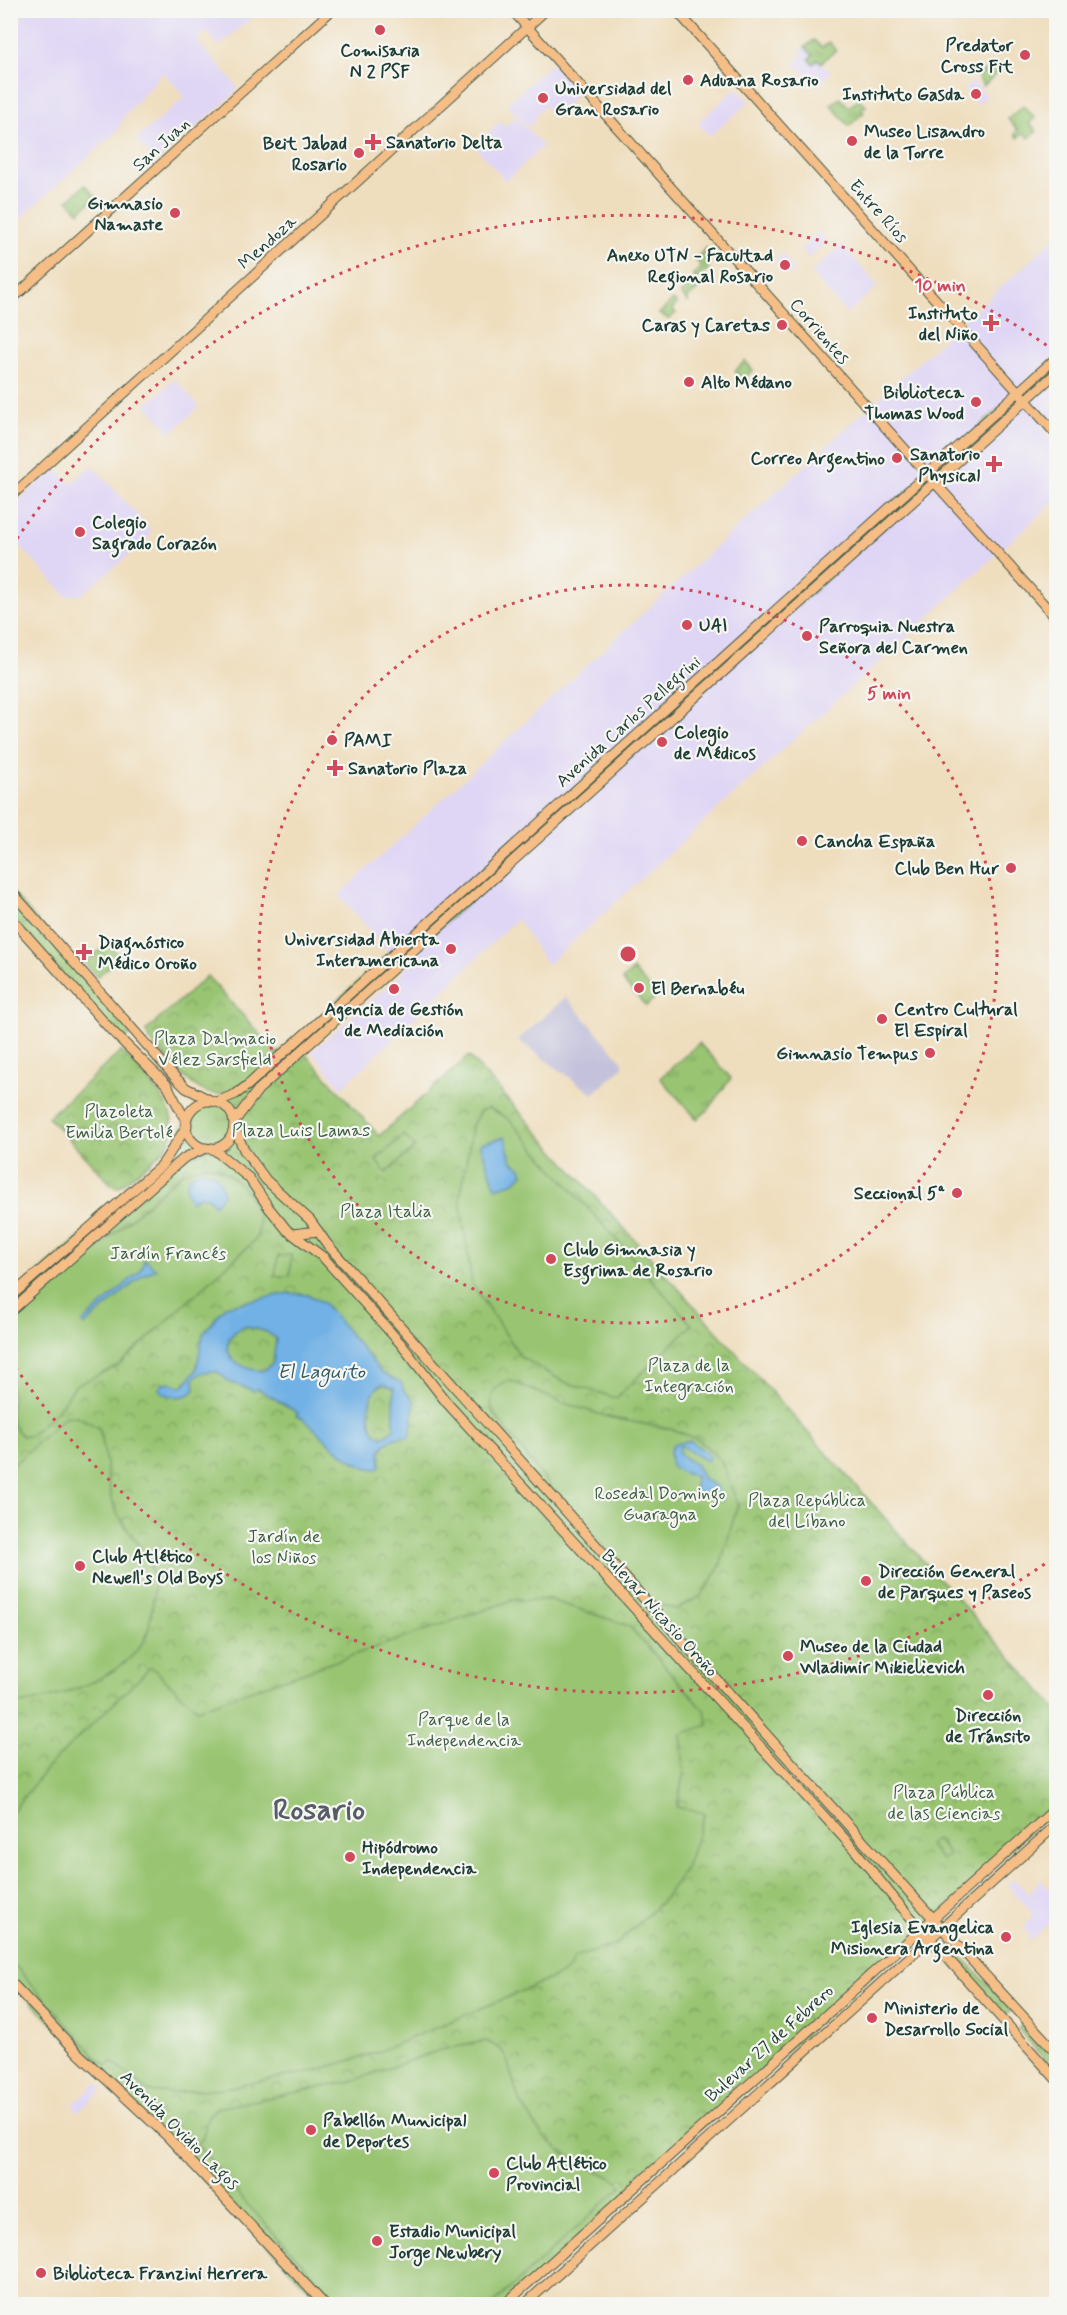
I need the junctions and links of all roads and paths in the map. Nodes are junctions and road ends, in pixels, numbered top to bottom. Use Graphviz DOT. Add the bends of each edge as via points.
graph roads {
  1 [pos="332,10"];
  2 [pos="512,10"];
  3 [pos="546,10"];
  4 [pos="676,10"];
  5 [pos="527,28"];
  6 [pos="10,302"];
  7 [pos="1056,358"];
  8 [pos="1056,373"];
  9 [pos="1019,392"];
  10 [pos="1026,400"];
  11 [pos="1056,434"];
  12 [pos="927,474"];
  13 [pos="935,482"];
  14 [pos="10,497"];
  15 [pos="1056,618"];
  16 [pos="10,890"];
  17 [pos="10,917"];
  18 [pos="214,1101"];
  19 [pos="187,1124"];
  20 [pos="234,1125"];
  21 [pos="209,1148"];
  22 [pos="318,1231"];
  23 [pos="293,1234"];
  24 [pos="10,1297"];
  25 [pos="10,1312"];
  26 [pos="1056,1808"];
  27 [pos="1056,1825"];
  28 [pos="933,1918"];
  29 [pos="922,1928"];
  30 [pos="942,1929"];
  31 [pos="932,1938"];
  32 [pos="10,1981"];
  33 [pos="1056,2052"];
  34 [pos="1056,2079"];
  35 [pos="324,2304"];
  36 [pos="505,2304"];
  37 [pos="525,2304"];
  1 -- 6 [label="main road, San Juan"];
  2 -- 5 [label="main road, Corrientes"];
  3 -- 5 [label="main road, Mendoza"];
  4 -- 9 [label="main road, Entre Ríos"];
  5 -- 12 [label="main road, Corrientes"];
  5 -- 14 [label="main road, Mendoza"];
  7 -- 9 [label="main road, Avenida Carlos Pellegrini"];
  8 -- 10 [label="main road, Avenida Carlos Pellegrini"];
  9 -- 10 [label="main road, Entre Ríos"];
  9 -- 12 [label="main road, Avenida Carlos Pellegrini"];
  10 -- 11 [label="main road, Entre Ríos"];
  10 -- 13 [label="main road, Avenida Carlos Pellegrini"];
  12 -- 13 [label="main road, Corrientes"];
  12 -- 18 [label="main road, Avenida Carlos Pellegrini" via="248,1085 236,1094"];
  13 -- 15 [label="main road, Corrientes"];
  13 -- 20 [label="main road, Avenida Carlos Pellegrini" via="258,1090"];
  16 -- 18 [label="main road" via="174,1076 186,1088"];
  17 -- 19 [label="main road" via="111,1030 167,1085"];
  18 -- 19 [label="main road" via="198,1105 188,1116"];
  18 -- 20 [label="main road" via="228,1108"];
  19 -- 21 [label="main road" via="191,1138"];
  19 -- 24 [label="main road" via="162,1165"];
  20 -- 21 [label="main road" via="227,1142"];
  20 -- 22 [label="main road, Bulevar Nicasio Oroño" via="244,1150 266,1180"];
  21 -- 23 [label="main road, Bulevar Nicasio Oroño" via="249,1178 268,1208"];
  21 -- 25 [label="main road" via="175,1165"];
  22 -- 23 [label="main road"];
  22 -- 28 [label="main road, Bulevar Nicasio Oroño" via="627,1582"];
  23 -- 29 [label="main road, Bulevar Nicasio Oroño" via="323,1257 447,1403"];
  26 -- 28 [label="main road, Bulevar 27 de Febrero"];
  27 -- 30 [label="main road, Bulevar 27 de Febrero"];
  28 -- 29 [label="main road, Bulevar 27 de Febrero"];
  28 -- 30 [label="main road, Bulevar Nicasio Oroño"];
  29 -- 31 [label="main road, Bulevar Nicasio Oroño"];
  29 -- 36 [label="main road, Bulevar 27 de Febrero"];
  30 -- 31 [label="main road, Bulevar 27 de Febrero"];
  30 -- 33 [label="main road, Bulevar Nicasio Oroño"];
  31 -- 34 [label="main road, Bulevar Nicasio Oroño"];
  31 -- 37 [label="main road, Bulevar 27 de Febrero"];
  32 -- 35 [label="main road, Avenida Ovidio Lagos" via="78,2053 168,2137"];
}
